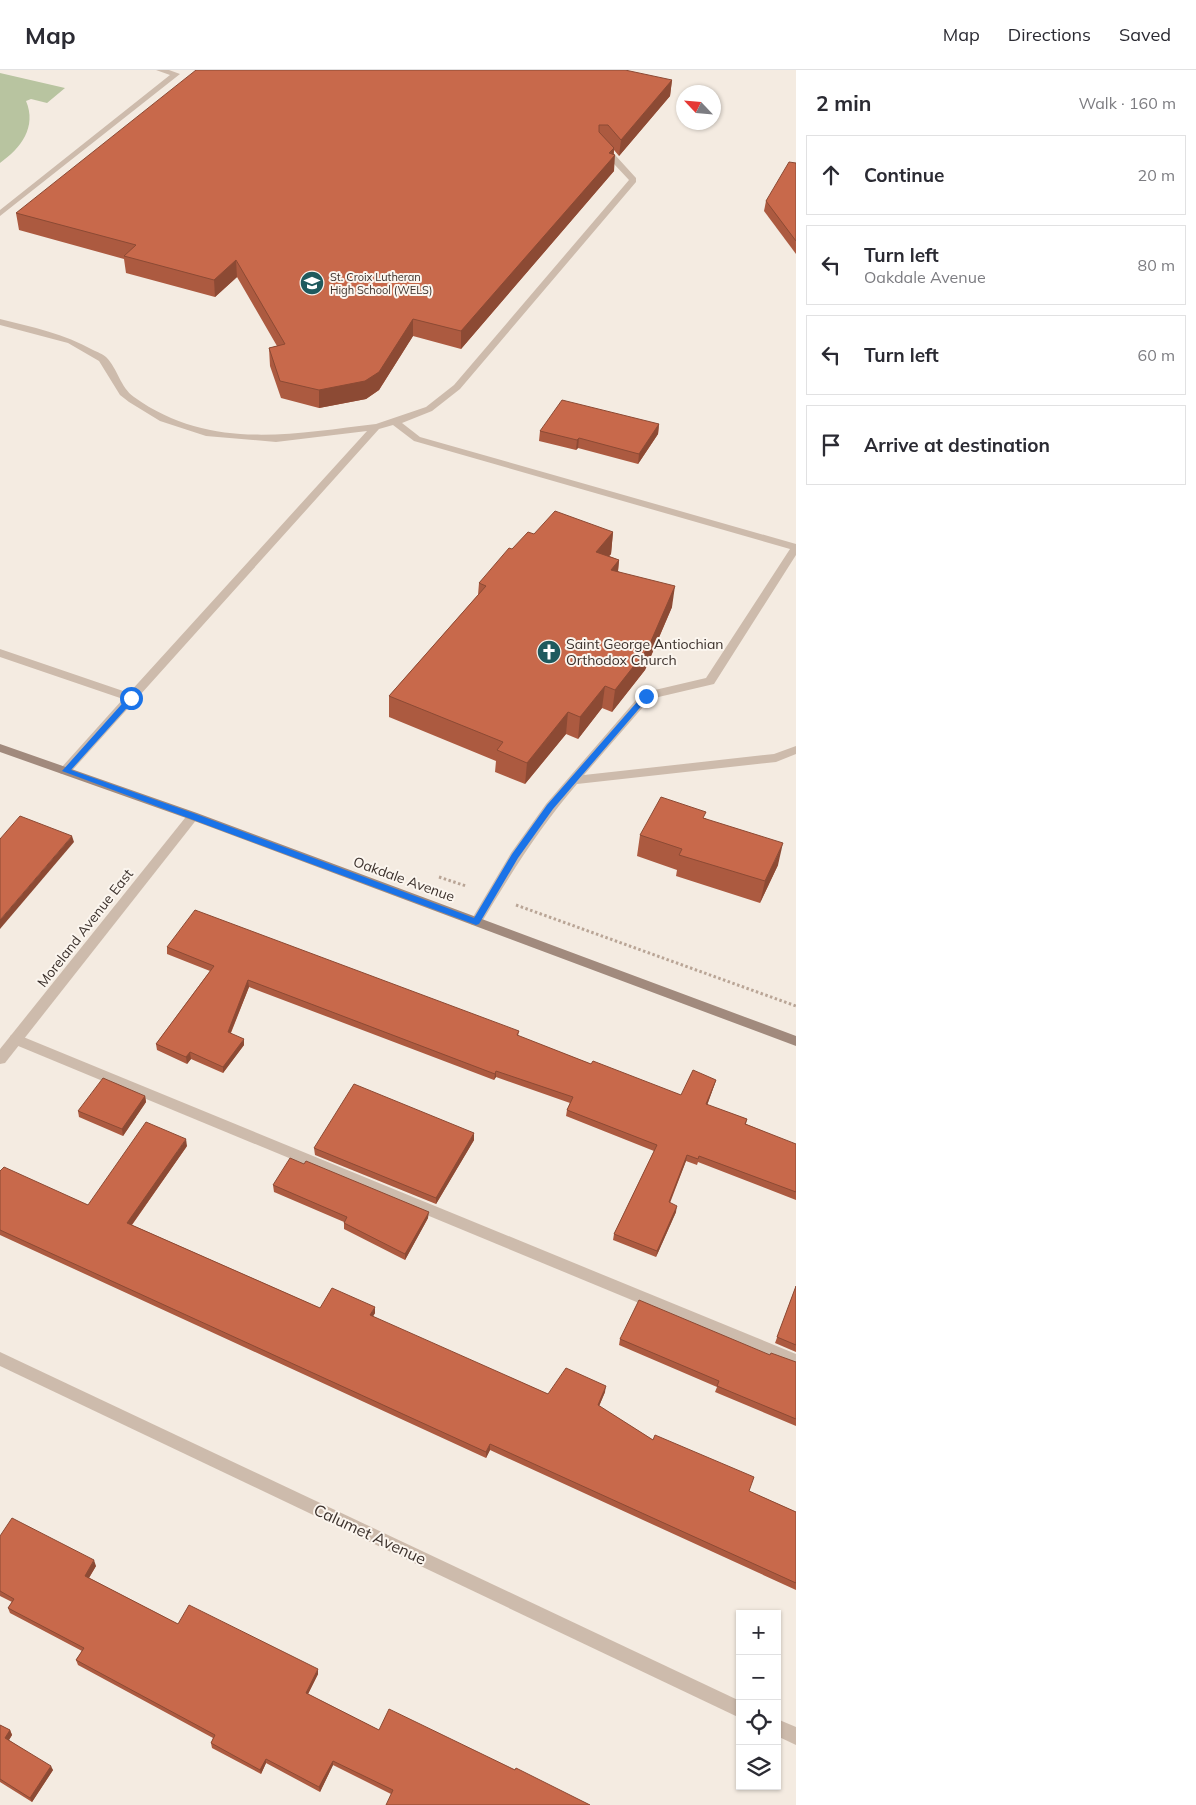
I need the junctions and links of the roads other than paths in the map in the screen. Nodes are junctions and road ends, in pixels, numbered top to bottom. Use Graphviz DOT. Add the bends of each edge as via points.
graph roads {
  1 [pos="160,70"];
  2 [pos="602,145"];
  3 [pos="0,214"];
  4 [pos="0,322"];
  5 [pos="395,422"];
  6 [pos="376,427"];
  7 [pos="796,547"];
  8 [pos="0,653"];
  9 [pos="131,698"];
  10 [pos="0,748"];
  11 [pos="796,750"];
  12 [pos="66,771"];
  13 [pos="574,780"];
  14 [pos="193,816"];
  15 [pos="476,922"];
  16 [pos="16,1039"];
  17 [pos="796,1041"];
  18 [pos="0,1059"];
  19 [pos="0,1359"];
  20 [pos="796,1361"];
  21 [pos="736,1708"];
  22 [pos="781,1729"];
  23 [pos="796,1736"];
  1 -- 3 [label="street" via="176,74"];
  2 -- 5 [label="street" via="633,180 458,388 429,409"];
  4 -- 6 [label="street" via="71,341 103,359 123,393 132,400 163,419 209,434 276,439"];
  5 -- 6 [label="street"];
  5 -- 7 [label="street" via="417,439"];
  6 -- 9 [label="street"];
  7 -- 13 [label="street" via="710,681 646,696"];
  8 -- 9 [label="street"];
  9 -- 12 [label="street"];
  10 -- 12 [label="street, Oakdale Avenue"];
  11 -- 13 [label="street" via="776,758"];
  12 -- 14 [label="street, Oakdale Avenue"];
  13 -- 15 [label="street" via="515,856"];
  14 -- 15 [label="street, Oakdale Avenue"];
  14 -- 16 [label="street, Moreland Avenue East"];
  15 -- 17 [label="street, Oakdale Avenue"];
  16 -- 18 [label="street, Moreland Avenue East"];
  16 -- 20 [label="street"];
  19 -- 21 [label="street, Calumet Avenue"];
  22 -- 23 [label="street"];
}
